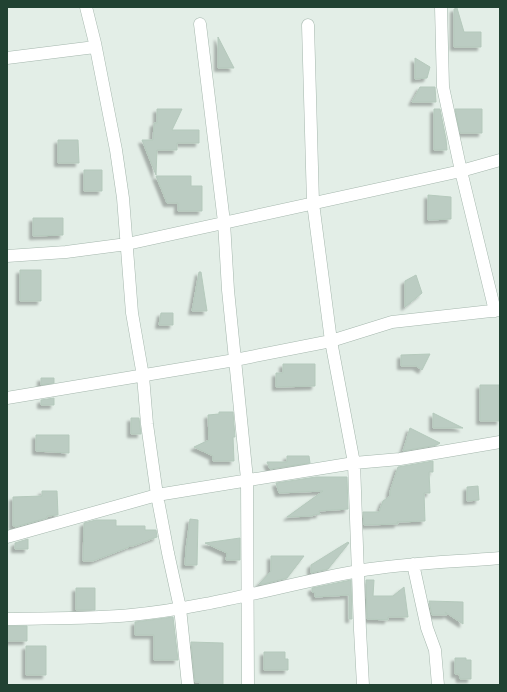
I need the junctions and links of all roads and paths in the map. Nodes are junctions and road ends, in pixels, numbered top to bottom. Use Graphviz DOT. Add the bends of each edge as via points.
graph roads {
  1 [pos="86,7"];
  2 [pos="441,7"];
  3 [pos="200,24"];
  4 [pos="308,25"];
  5 [pos="95,47"];
  6 [pos="7,58"];
  7 [pos="500,160"];
  8 [pos="461,171"];
  9 [pos="313,203"];
  10 [pos="224,222"];
  11 [pos="127,244"];
  12 [pos="7,256"];
  13 [pos="497,311"];
  14 [pos="331,340"];
  15 [pos="235,360"];
  16 [pos="143,376"];
  17 [pos="7,398"];
  18 [pos="500,442"];
  19 [pos="354,463"];
  20 [pos="247,479"];
  21 [pos="157,495"];
  22 [pos="7,537"];
  23 [pos="500,558"];
  24 [pos="413,564"];
  25 [pos="359,571"];
  26 [pos="248,595"];
  27 [pos="180,608"];
  28 [pos="7,619"];
  29 [pos="188,685"];
  30 [pos="248,685"];
  31 [pos="363,685"];
  32 [pos="438,685"];
  1 -- 5 [label="street"];
  2 -- 8 [label="street" via="443,87"];
  3 -- 10 [label="street"];
  4 -- 9 [label="street"];
  5 -- 6 [label="street"];
  5 -- 11 [label="street" via="116,150"];
  7 -- 8 [label="street"];
  8 -- 9 [label="street"];
  8 -- 13 [label="street"];
  9 -- 10 [label="street"];
  9 -- 14 [label="street"];
  10 -- 11 [label="street"];
  10 -- 15 [label="street"];
  11 -- 12 [label="street"];
  11 -- 16 [label="street" via="132,313"];
  13 -- 14 [label="street" via="392,322"];
  14 -- 15 [label="street"];
  14 -- 19 [label="street"];
  15 -- 16 [label="street"];
  15 -- 20 [label="street"];
  16 -- 17 [label="street"];
  16 -- 21 [label="street"];
  18 -- 19 [label="street" via="400,460"];
  19 -- 20 [label="street"];
  19 -- 25 [label="street"];
  20 -- 21 [label="street"];
  20 -- 26 [label="street"];
  21 -- 22 [label="street"];
  21 -- 27 [label="street"];
  23 -- 24 [label="street"];
  24 -- 25 [label="street"];
  24 -- 32 [label="street" via="427,628 435,650"];
  25 -- 26 [label="street"];
  25 -- 31 [label="street"];
  26 -- 27 [label="street"];
  26 -- 30 [label="street"];
  27 -- 28 [label="street" via="132,615"];
  27 -- 29 [label="street"];
}
